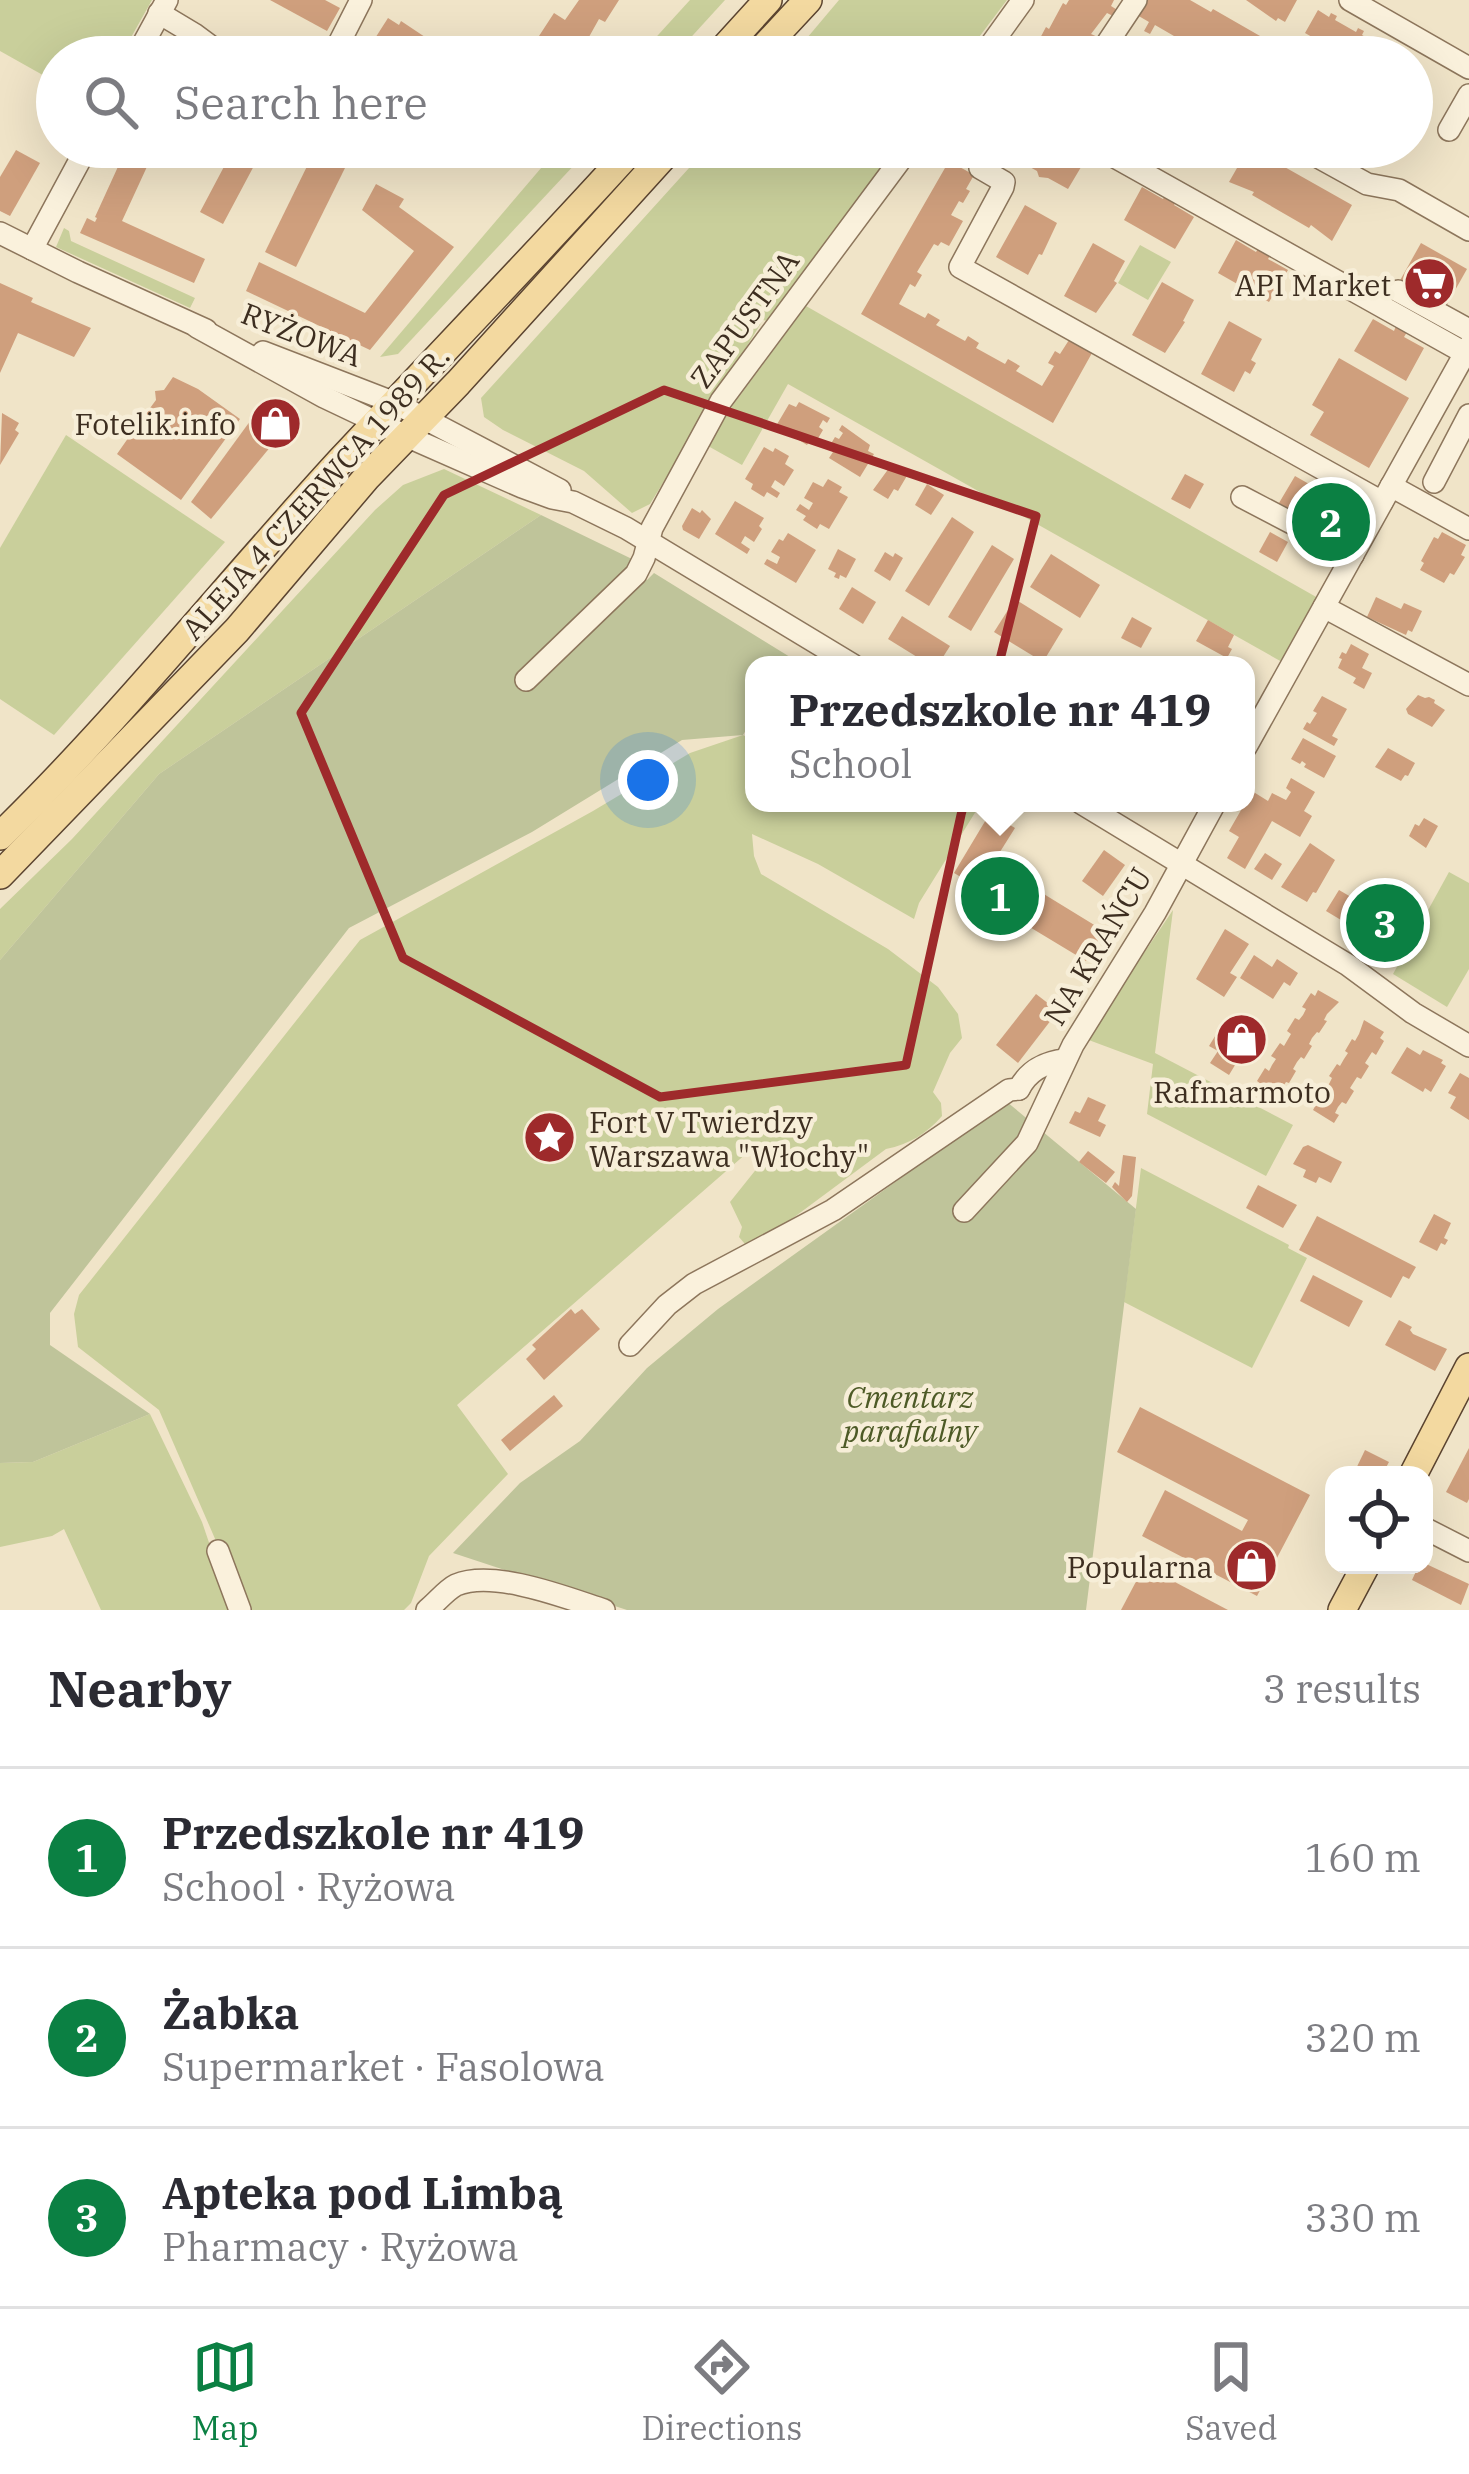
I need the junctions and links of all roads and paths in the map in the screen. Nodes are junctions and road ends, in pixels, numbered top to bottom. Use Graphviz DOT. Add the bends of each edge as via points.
graph roads {
  1 [pos="361,0"];
  2 [pos="768,0"];
  3 [pos="808,0"];
  4 [pos="1023,0"];
  5 [pos="1136,0"];
  6 [pos="1350,0"];
  7 [pos="163,7"];
  8 [pos="147,36"];
  9 [pos="197,36"];
  10 [pos="342,36"];
  11 [pos="735,36"];
  12 [pos="775,36"];
  13 [pos="997,36"];
  14 [pos="1112,36"];
  15 [pos="1419,36"];
  16 [pos="1433,43"];
  17 [pos="1467,61"];
  18 [pos="1469,95"];
  19 [pos="1449,130"];
  20 [pos="76,168"];
  21 [pos="615,168"];
  22 [pos="653,168"];
  23 [pos="894,168"];
  24 [pos="980,168"];
  25 [pos="1135,168"];
  26 [pos="1338,168"];
  27 [pos="1469,230"];
  28 [pos="0,233"];
  29 [pos="32,250"];
  30 [pos="1398,290"];
  31 [pos="1469,330"];
  32 [pos="1467,349"];
  33 [pos="1442,394"];
  34 [pos="387,412"];
  35 [pos="1467,424"];
  36 [pos="415,427"];
  37 [pos="1434,482"];
  38 [pos="1387,494"];
  39 [pos="1242,496"];
  40 [pos="1469,529"];
  41 [pos="647,540"];
  42 [pos="1353,555"];
  43 [pos="1324,607"];
  44 [pos="838,656"];
  45 [pos="526,680"];
  46 [pos="1469,685"];
  47 [pos="1255,731"];
  48 [pos="1096,812"];
  49 [pos="1210,812"];
  50 [pos="0,836"];
  51 [pos="1181,864"];
  52 [pos="0,874"];
  53 [pos="1469,1046"];
  54 [pos="1065,1060"];
  55 [pos="1019,1090"];
  56 [pos="1046,1103"];
  57 [pos="964,1211"];
  58 [pos="630,1345"];
  59 [pos="1469,1367"];
  60 [pos="1418,1466"];
  61 [pos="1433,1533"];
  62 [pos="218,1551"];
  63 [pos="1469,1551"];
  64 [pos="1361,1574"];
  65 [pos="240,1610"];
  66 [pos="427,1610"];
  67 [pos="604,1610"];
  68 [pos="1342,1610"];
  1 -- 10 [label="street"];
  2 -- 11 [label="main road"];
  3 -- 12 [label="main road"];
  4 -- 13 [label="street"];
  5 -- 14 [label="street"];
  6 -- 15 [label="street"];
  7 -- 8 [label="street"];
  7 -- 9 [label="street"];
  16 -- 17 [label="street"];
  18 -- 19 [label="street"];
  20 -- 29 [label="street"];
  21 -- 34 [label="main road, ALEJA 4 CZERWCA 1989 R."];
  22 -- 36 [label="main road, ALEJA 4 CZERWCA 1989 R."];
  23 -- 41 [label="street, ZAPUSTNA" via="721,400"];
  24 -- 38 [label="street" via="1003,188 960,267"];
  25 -- 32 [label="street"];
  26 -- 27 [label="street" via="1399,190"];
  28 -- 29 [label="street, RYŻOWA"];
  29 -- 34 [label="street, RYŻOWA"];
  30 -- 31 [label="street"];
  32 -- 33 [label="street"];
  33 -- 35 [label="street"];
  33 -- 38 [label="street"];
  34 -- 36 [label="street, RYŻOWA"];
  34 -- 50 [label="main road, ALEJA 4 CZERWCA 1989 R."];
  35 -- 37 [label="street"];
  36 -- 41 [label="street, RYŻOWA" via="557,488"];
  36 -- 52 [label="main road, ALEJA 4 CZERWCA 1989 R." via="237,630"];
  38 -- 40 [label="street"];
  38 -- 42 [label="street"];
  39 -- 42 [label="street"];
  41 -- 44 [label="street, RYŻOWA"];
  41 -- 45 [label="street, ZAPUSTNA" via="636,574"];
  42 -- 43 [label="street"];
  43 -- 46 [label="street"];
  43 -- 47 [label="street"];
  48 -- 51 [label="street"];
  49 -- 51 [label="street, NA KRAŃCU"];
  51 -- 53 [label="street"];
  51 -- 54 [label="street, NA KRAŃCU"];
  54 -- 55 [label="street, NA KRAŃCU" via="1038,1068"];
  54 -- 56 [label="street, NA KRAŃCU"];
  55 -- 56 [label="street" via="1030,1105"];
  55 -- 58 [label="street, NA KRAŃCU" via="833,1210 694,1284"];
  56 -- 57 [label="street, NA KRAŃCU" via="1028,1143"];
  59 -- 60 [label="main road"];
  61 -- 63 [label="street"];
  62 -- 65 [label="street"];
  64 -- 68 [label="main road"];
  66 -- 67 [label="street" via="455,1586 496,1582"];
}
